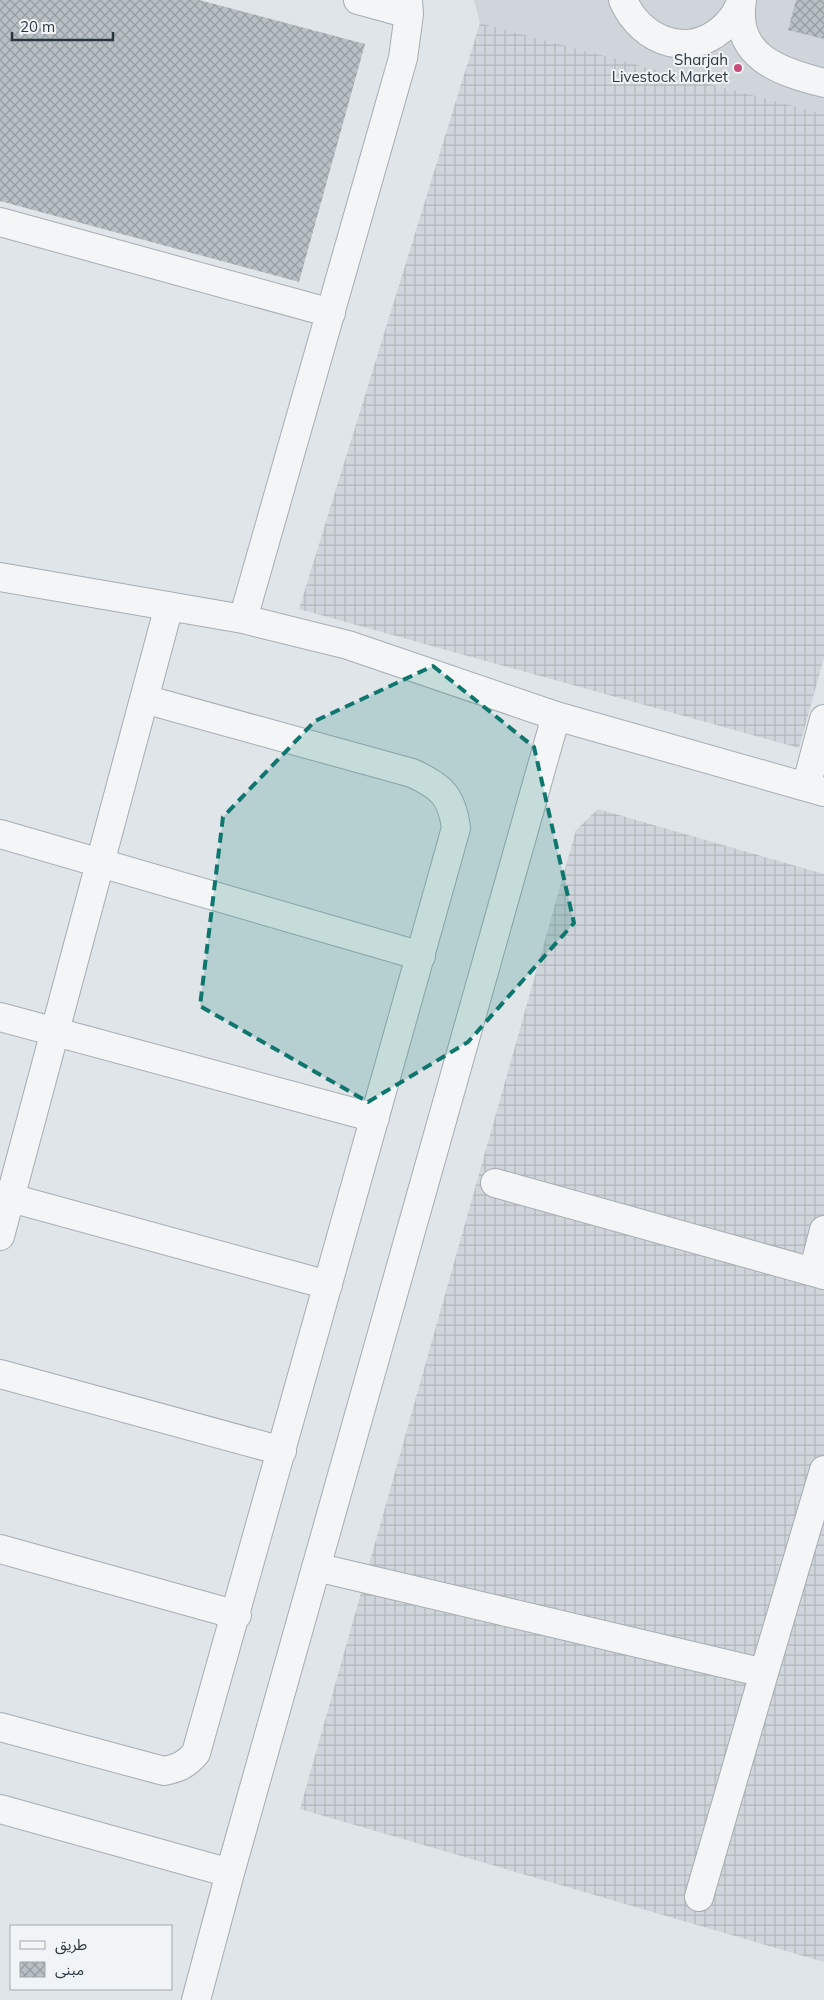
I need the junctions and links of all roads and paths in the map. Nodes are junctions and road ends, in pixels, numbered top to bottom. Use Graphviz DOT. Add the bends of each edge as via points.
graph roads {
  1 [pos="358,0"];
  2 [pos="623,0"];
  3 [pos="742,1"];
  4 [pos="409,7"];
  5 [pos="824,83"];
  6 [pos="0,222"];
  7 [pos="330,313"];
  8 [pos="0,577"];
  9 [pos="169,606"];
  10 [pos="243,619"];
  11 [pos="144,699"];
  12 [pos="556,716"];
  13 [pos="824,720"];
  14 [pos="815,789"];
  15 [pos="0,834"];
  16 [pos="100,863"];
  17 [pos="420,956"];
  18 [pos="0,1017"];
  19 [pos="55,1032"];
  20 [pos="375,1118"];
  21 [pos="495,1183"];
  22 [pos="5,1196"];
  23 [pos="824,1230"];
  24 [pos="0,1236"];
  25 [pos="818,1274"];
  26 [pos="328,1285"];
  27 [pos="0,1374"];
  28 [pos="282,1451"];
  29 [pos="824,1470"];
  30 [pos="0,1549"];
  31 [pos="316,1567"];
  32 [pos="237,1615"];
  33 [pos="764,1673"];
  34 [pos="0,1727"];
  35 [pos="0,1809"];
  36 [pos="230,1872"];
  37 [pos="699,1897"];
  38 [pos="196,2000"];
  1 -- 4 [label="lane"];
  2 -- 3 [label="lane" via="630,16 646,32 667,42 690,44 712,37 730,22"];
  3 -- 5 [label="lane" via="746,36 760,58 777,69"];
  4 -- 7 [label="lane" via="403,58"];
  6 -- 7 [label="lane"];
  7 -- 10 [label="lane"];
  8 -- 9 [label="lane"];
  9 -- 10 [label="lane"];
  9 -- 11 [label="lane"];
  10 -- 12 [label="lane" via="348,645"];
  11 -- 16 [label="lane"];
  11 -- 17 [label="lane" via="412,773 430,781 444,793 453,809 456,828"];
  12 -- 14 [label="lane"];
  12 -- 31 [label="lane"];
  13 -- 14 [label="lane"];
  15 -- 16 [label="lane"];
  16 -- 17 [label="lane"];
  16 -- 19 [label="lane"];
  17 -- 20 [label="lane"];
  18 -- 19 [label="lane"];
  19 -- 20 [label="lane"];
  19 -- 22 [label="lane"];
  20 -- 26 [label="lane"];
  21 -- 25 [label="lane"];
  22 -- 24 [label="lane"];
  22 -- 26 [label="lane"];
  23 -- 25 [label="lane"];
  26 -- 28 [label="lane"];
  27 -- 28 [label="lane"];
  28 -- 32 [label="lane"];
  29 -- 33 [label="lane"];
  30 -- 32 [label="lane"];
  31 -- 33 [label="lane"];
  31 -- 36 [label="lane"];
  32 -- 34 [label="lane" via="201,1742 188,1763 164,1770 152,1768"];
  33 -- 37 [label="lane"];
  35 -- 36 [label="lane"];
  36 -- 38 [label="lane"];
}
